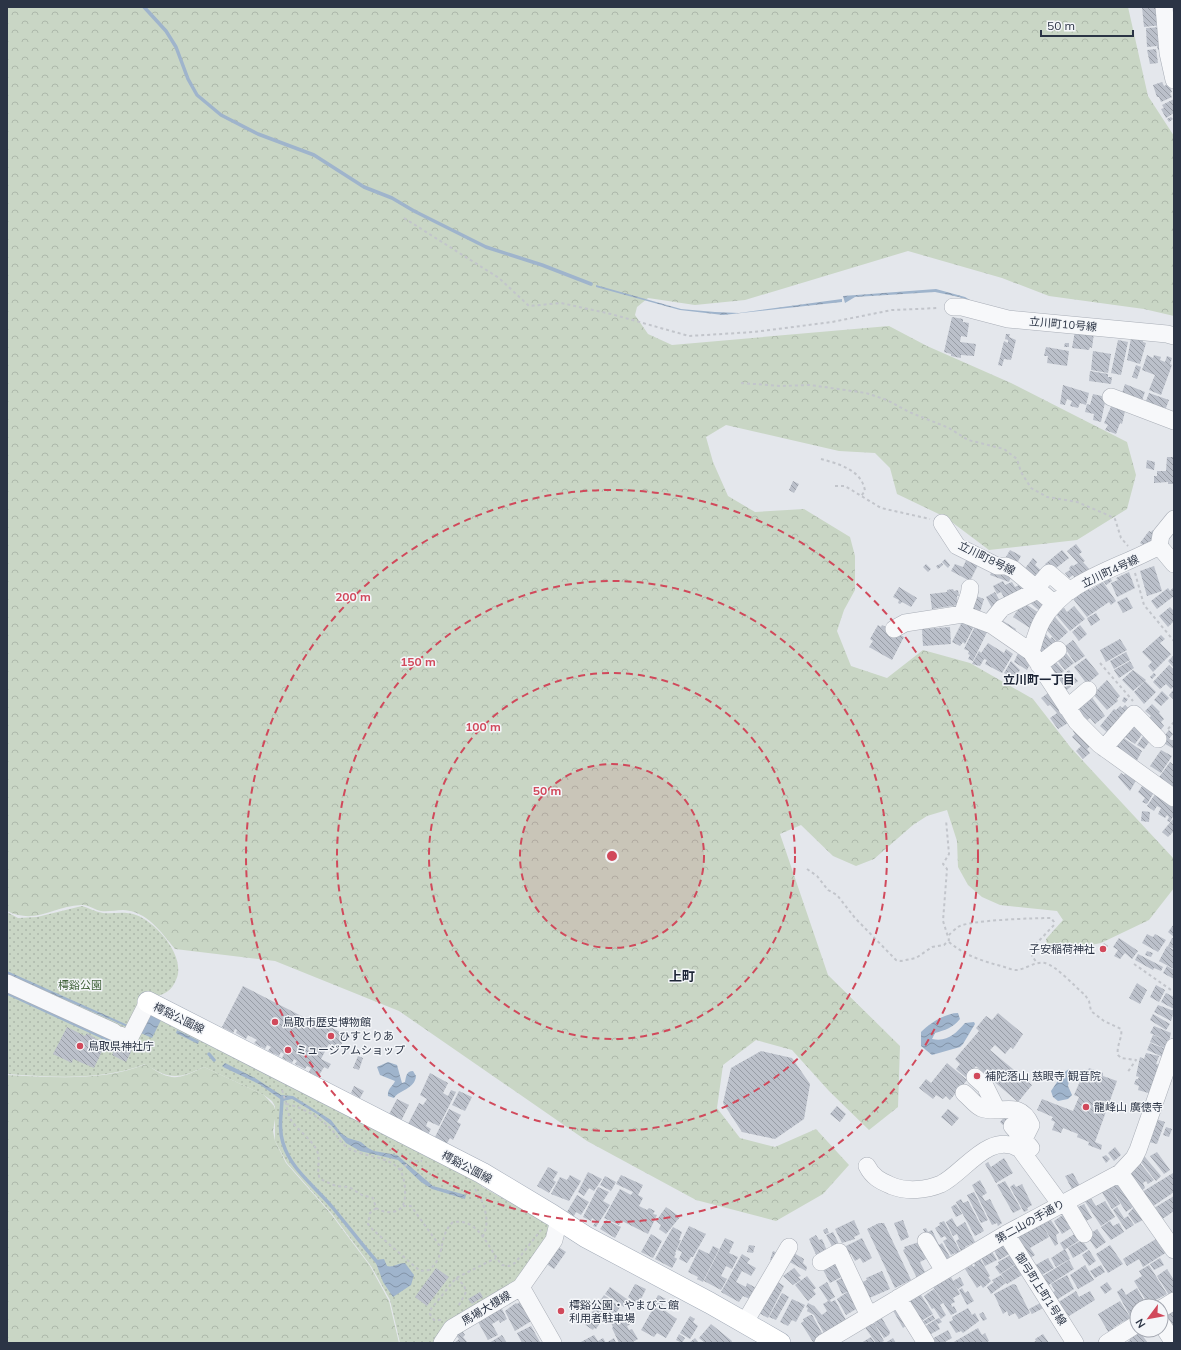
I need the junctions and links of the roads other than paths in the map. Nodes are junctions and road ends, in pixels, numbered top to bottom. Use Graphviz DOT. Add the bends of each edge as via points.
graph roads {
  1 [pos="1164,7"];
  2 [pos="1174,80"];
  3 [pos="953,307"];
  4 [pos="1174,336"];
  5 [pos="1111,397"];
  6 [pos="1174,420"];
  7 [pos="1174,519"];
  8 [pos="942,522"];
  9 [pos="1159,546"];
  10 [pos="1174,564"];
  11 [pos="1036,587"];
  12 [pos="970,588"];
  13 [pos="1070,591"];
  14 [pos="1055,604"];
  15 [pos="963,614"];
  16 [pos="989,624"];
  17 [pos="894,629"];
  18 [pos="1058,650"];
  19 [pos="1035,658"];
  20 [pos="1088,690"];
  21 [pos="1067,708"];
  22 [pos="1158,739"];
  23 [pos="1104,748"];
  24 [pos="1174,798"];
  25 [pos="7,983"];
  26 [pos="148,1002"];
  27 [pos="1174,1047"];
  28 [pos="975,1077"];
  29 [pos="964,1093"];
  30 [pos="997,1110"];
  31 [pos="1012,1126"];
  32 [pos="1021,1144"];
  33 [pos="866,1166"];
  34 [pos="1120,1173"];
  35 [pos="1065,1202"];
  36 [pos="556,1217"];
  37 [pos="1006,1234"];
  38 [pos="1084,1234"];
  39 [pos="926,1240"];
  40 [pos="789,1247"];
  41 [pos="1174,1250"];
  42 [pos="821,1262"];
  43 [pos="944,1271"];
  44 [pos="521,1287"];
  45 [pos="898,1298"];
  46 [pos="869,1316"];
  47 [pos="745,1322"];
  48 [pos="1129,1329"];
  49 [pos="442,1343"];
  50 [pos="553,1343"];
  51 [pos="780,1343"];
  52 [pos="823,1343"];
  53 [pos="926,1343"];
  54 [pos="1075,1343"];
  55 [pos="1107,1343"];
  1 -- 2 [label="street" via="1168,53"];
  3 -- 4 [label="street, 立川町10号線" via="1008,319"];
  5 -- 6 [label="street"];
  7 -- 9 [label="street" via="1161,535"];
  8 -- 11 [label="street, 立川町8号線" via="957,546 997,566 1009,567"];
  9 -- 10 [label="street"];
  9 -- 13 [label="street, 立川町4号線" via="1131,554"];
  11 -- 13 [label="street" via="1049,573"];
  11 -- 14 [label="street, 立川町8号線"];
  11 -- 16 [label="street" via="1026,597 1002,608"];
  12 -- 15 [label="street"];
  13 -- 14 [label="street, 立川町4号線"];
  14 -- 19 [label="street, 立川町4号線" via="1042,620"];
  15 -- 16 [label="street"];
  15 -- 17 [label="street" via="905,623"];
  16 -- 19 [label="street"];
  18 -- 19 [label="street"];
  19 -- 21 [label="street"];
  20 -- 21 [label="street"];
  21 -- 23 [label="street" via="1077,722"];
  22 -- 23 [label="street" via="1134,714"];
  23 -- 24 [label="street"];
  25 -- 26 [label="street" via="126,1031"];
  26 -- 36 [label="main road, 樗谿公園線" via="474,1170"];
  27 -- 34 [label="street, 第二山の手通り" via="1138,1150"];
  28 -- 30 [label="street" via="985,1086"];
  29 -- 30 [label="street" via="982,1108"];
  30 -- 32 [label="street" via="1006,1108 1020,1111 1026,1116 1031,1125"];
  31 -- 32 [label="street"];
  32 -- 33 [label="street" via="992,1147 980,1153 942,1183 911,1190 882,1182 873,1177"];
  32 -- 35 [label="street"];
  34 -- 35 [label="street, 第二山の手通り"];
  34 -- 41 [label="street"];
  35 -- 37 [label="street, 第二山の手通り"];
  35 -- 38 [label="street"];
  36 -- 44 [label="street" via="554,1240"];
  36 -- 47 [label="main road, 樗谿公園線" via="586,1237"];
  37 -- 43 [label="street, 第二山の手通り"];
  37 -- 54 [label="street, 御弓町上町1号線"];
  39 -- 43 [label="street"];
  40 -- 47 [label="street"];
  42 -- 46 [label="street" via="839,1252"];
  43 -- 45 [label="street, 第二山の手通り"];
  44 -- 49 [label="street, 馬場大榎線" via="452,1328"];
  44 -- 50 [label="street, 馬場大榎線"];
  45 -- 46 [label="street, 第二山の手通り"];
  45 -- 53 [label="street"];
  46 -- 52 [label="street, 第二山の手通り"];
  47 -- 51 [label="main road, 樗谿公園線"];
  48 -- 55 [label="street"];
}
